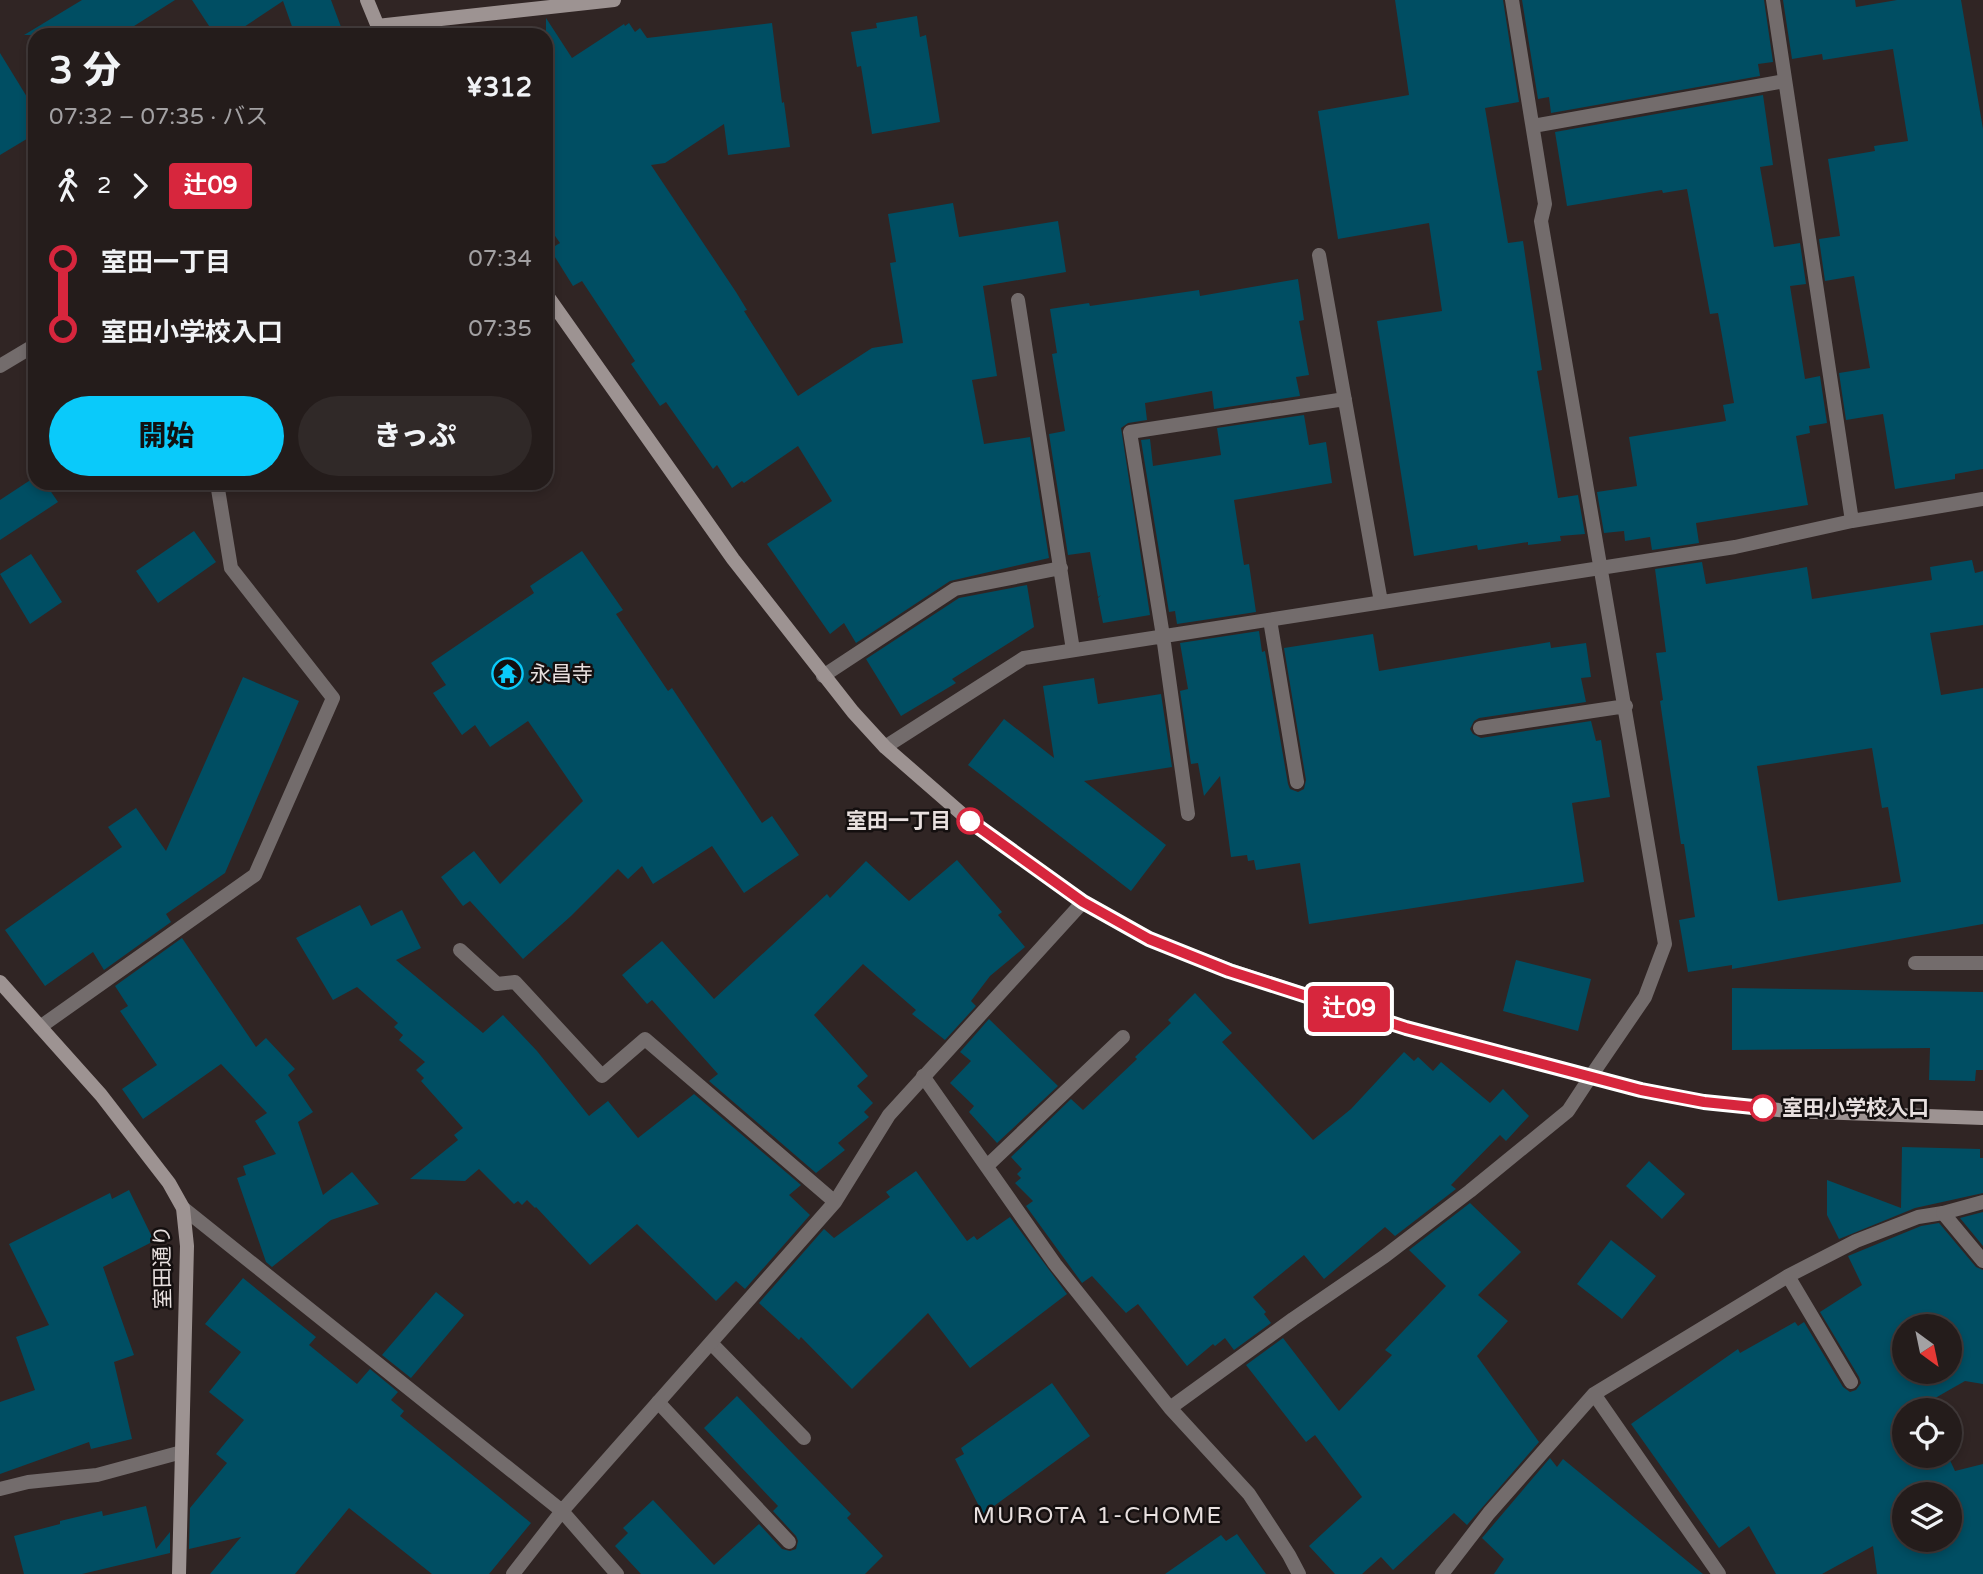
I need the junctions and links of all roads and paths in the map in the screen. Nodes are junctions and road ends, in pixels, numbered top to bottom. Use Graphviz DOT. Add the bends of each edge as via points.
graph roads {
  1 [pos="367,0"];
  2 [pos="614,0"];
  3 [pos="1512,0"];
  4 [pos="1773,0"];
  5 [pos="530,5"];
  6 [pos="379,28"];
  7 [pos="397,28"];
  8 [pos="1785,81"];
  9 [pos="1533,126"];
  10 [pos="1319,255"];
  11 [pos="1018,300"];
  12 [pos="553,304"];
  13 [pos="28,349"];
  14 [pos="0,366"];
  15 [pos="1345,399"];
  16 [pos="218,490"];
  17 [pos="1983,499"];
  18 [pos="1852,521"];
  19 [pos="1060,568"];
  20 [pos="1602,568"];
  21 [pos="1381,602"];
  22 [pos="1270,620"];
  23 [pos="1163,636"];
  24 [pos="1073,650"];
  25 [pos="823,676"];
  26 [pos="1626,706"];
  27 [pos="1480,728"];
  28 [pos="885,747"];
  29 [pos="1297,782"];
  30 [pos="1188,814"];
  31 [pos="1083,902"];
  32 [pos="460,950"];
  33 [pos="1915,963"];
  34 [pos="1983,963"];
  35 [pos="0,982"];
  36 [pos="40,1027"];
  37 [pos="1123,1037"];
  38 [pos="923,1076"];
  39 [pos="1591,1076"];
  40 [pos="1983,1118"];
  41 [pos="987,1166"];
  42 [pos="835,1202"];
  43 [pos="1983,1202"];
  44 [pos="183,1208"];
  45 [pos="1943,1213"];
  46 [pos="1983,1261"];
  47 [pos="1788,1276"];
  48 [pos="710,1343"];
  49 [pos="1851,1382"];
  50 [pos="1594,1394"];
  51 [pos="658,1402"];
  52 [pos="1170,1408"];
  53 [pos="804,1438"];
  54 [pos="182,1452"];
  55 [pos="0,1489"];
  56 [pos="562,1511"];
  57 [pos="789,1542"];
  58 [pos="179,1574"];
  59 [pos="513,1574"];
  60 [pos="617,1574"];
  61 [pos="1298,1574"];
  62 [pos="1442,1574"];
  63 [pos="1719,1574"];
  1 -- 6 [label="street"];
  2 -- 5 [label="street"];
  3 -- 9 [label="street"];
  4 -- 8 [label="street"];
  5 -- 7 [label="street"];
  8 -- 9 [label="street"];
  8 -- 18 [label="street"];
  9 -- 20 [label="street" via="1545,204 1541,221"];
  10 -- 15 [label="street"];
  11 -- 19 [label="street"];
  12 -- 25 [label="street" via="733,559"];
  13 -- 14 [label="street"];
  15 -- 21 [label="street"];
  15 -- 23 [label="street" via="1129,432"];
  16 -- 36 [label="street" via="231,568 333,698 255,875"];
  17 -- 18 [label="street"];
  18 -- 20 [label="street" via="1735,547"];
  19 -- 24 [label="street"];
  19 -- 25 [label="street" via="955,589"];
  20 -- 21 [label="street"];
  20 -- 26 [label="street"];
  21 -- 22 [label="street"];
  22 -- 23 [label="street"];
  22 -- 29 [label="street"];
  23 -- 24 [label="street"];
  23 -- 30 [label="street"];
  24 -- 28 [label="street" via="1024,658"];
  25 -- 28 [label="street"];
  26 -- 27 [label="street"];
  26 -- 39 [label="street" via="1665,944 1645,997"];
  28 -- 31 [label="street" via="970,821"];
  31 -- 38 [label="street"];
  31 -- 39 [label="street" via="1149,939 1229,971 1406,1028"];
  32 -- 42 [label="street" via="497,984 515,982 602,1076 645,1039"];
  33 -- 34 [label="street"];
  35 -- 36 [label="street, 室田通り"];
  36 -- 44 [label="street, 室田通り" via="101,1095"];
  37 -- 41 [label="street"];
  38 -- 41 [label="street"];
  38 -- 42 [label="street" via="889,1115"];
  39 -- 40 [label="street" via="1679,1097 1776,1110"];
  39 -- 52 [label="street" via="1568,1111 1470,1191"];
  41 -- 52 [label="street" via="1055,1264"];
  42 -- 48 [label="street"];
  43 -- 45 [label="street"];
  44 -- 54 [label="street, 室田通り" via="187,1246"];
  44 -- 56 [label="street"];
  45 -- 46 [label="street"];
  45 -- 47 [label="street" via="1918,1217 1856,1241"];
  47 -- 49 [label="street"];
  47 -- 50 [label="street"];
  48 -- 51 [label="street"];
  48 -- 53 [label="street"];
  50 -- 62 [label="street"];
  50 -- 63 [label="street"];
  51 -- 56 [label="street"];
  51 -- 57 [label="street"];
  52 -- 61 [label="street" via="1249,1494"];
  54 -- 55 [label="street" via="97,1475"];
  54 -- 58 [label="street, 室田通り"];
  56 -- 59 [label="street"];
  56 -- 60 [label="street"];
}
